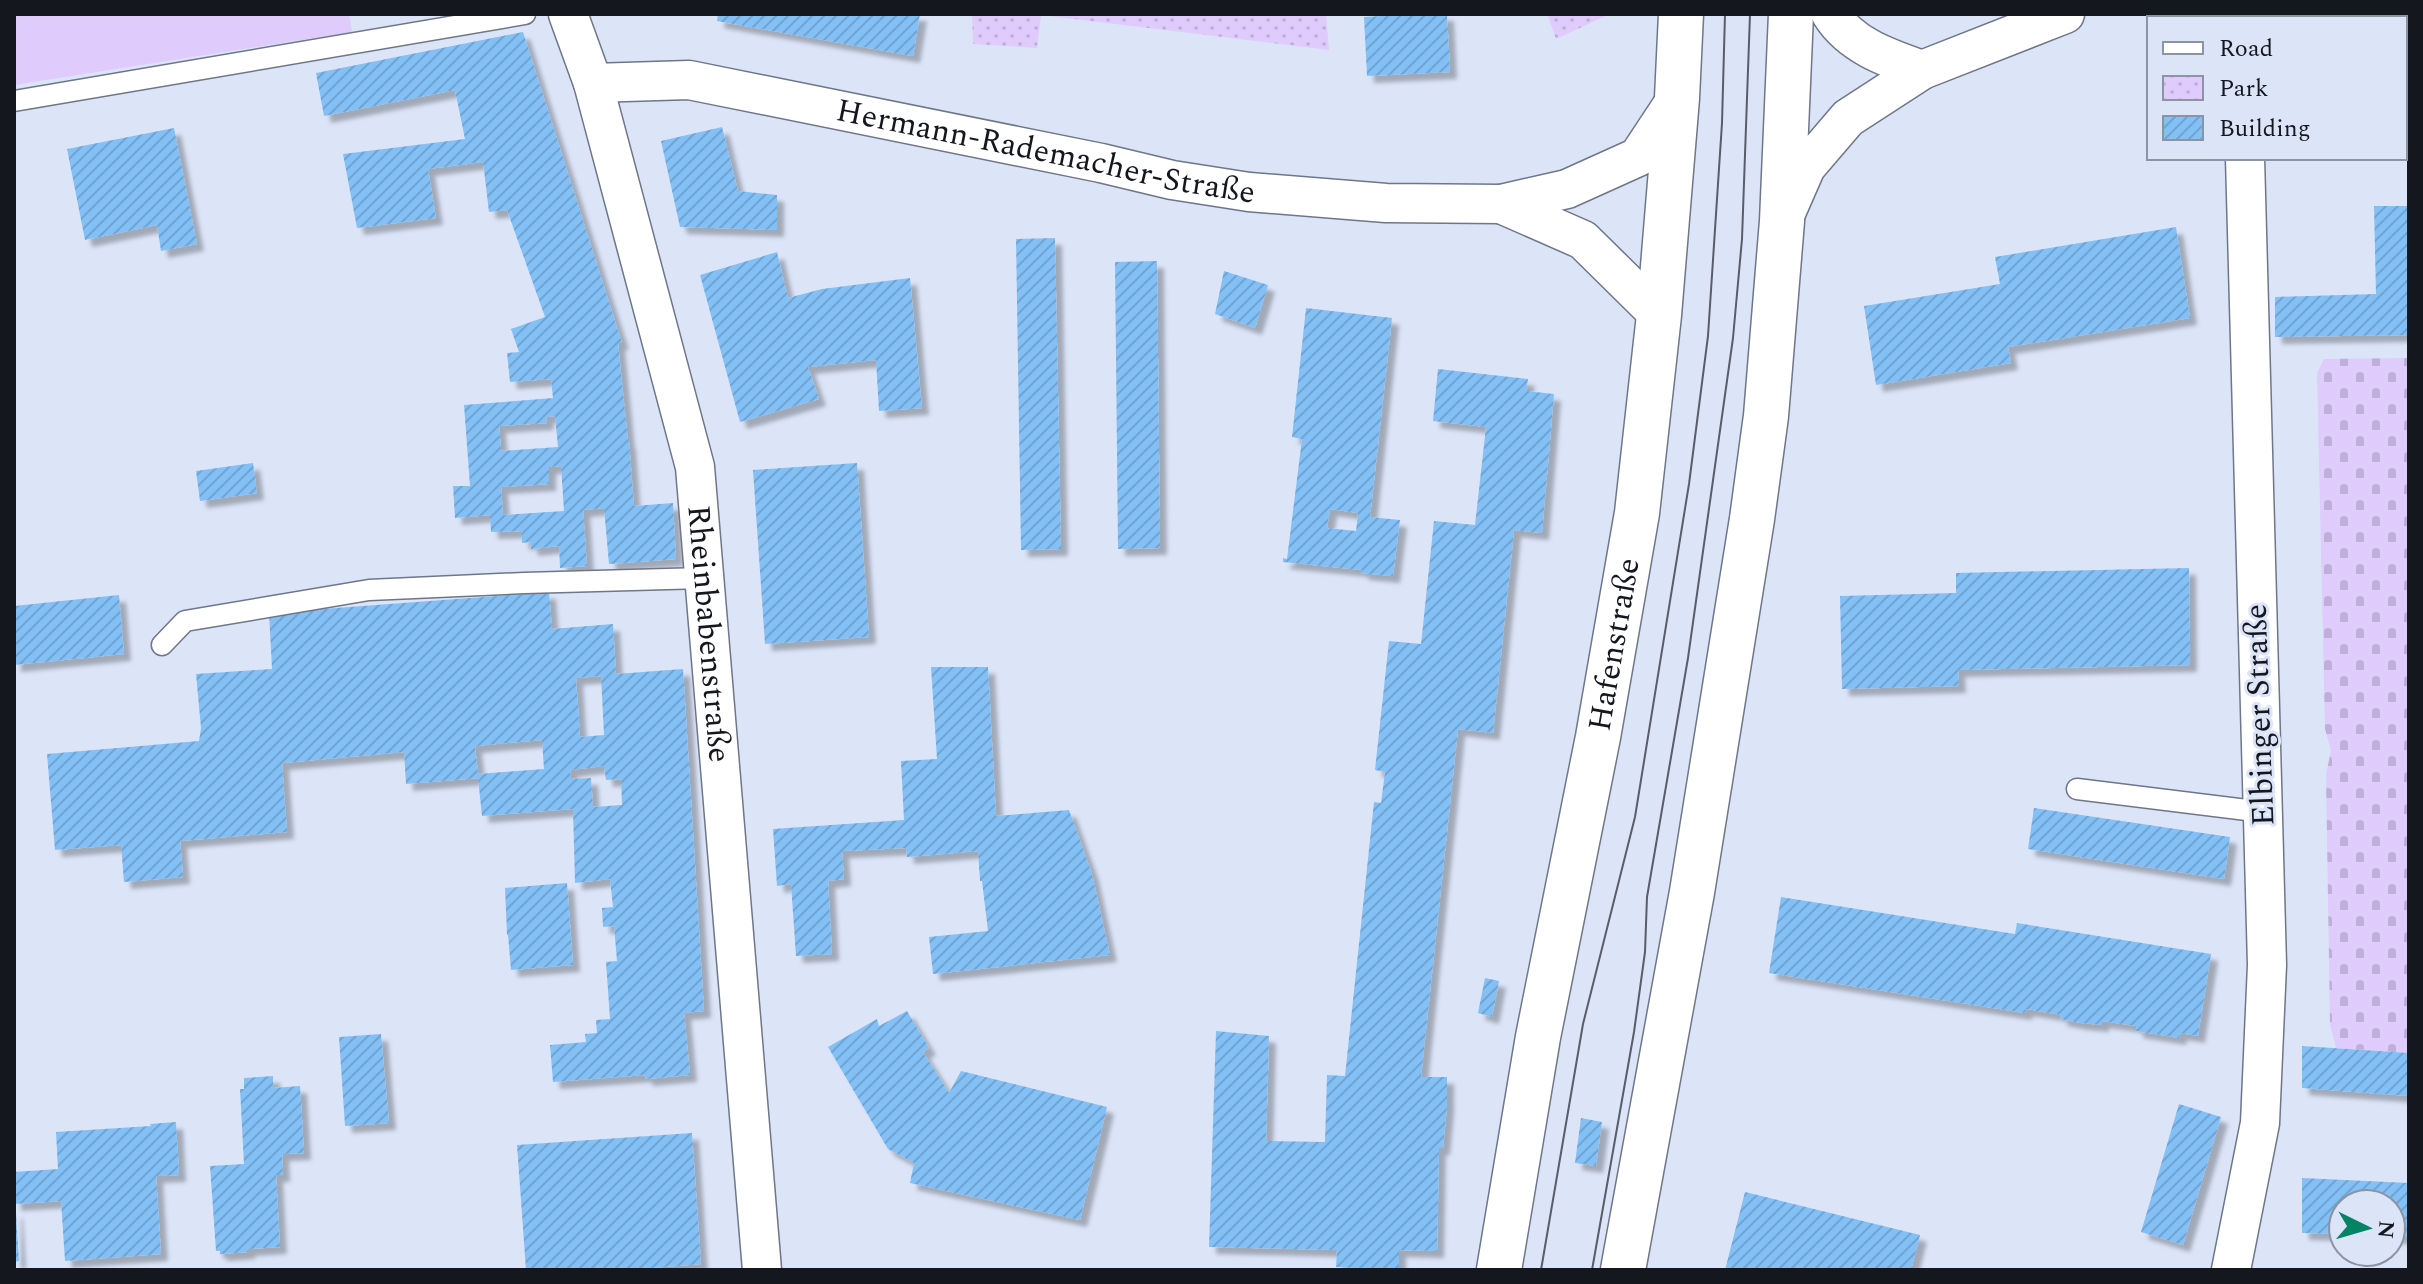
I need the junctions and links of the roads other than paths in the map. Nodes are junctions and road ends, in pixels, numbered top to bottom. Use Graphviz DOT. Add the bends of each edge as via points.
graph roads {
  1 [pos="525,14"];
  2 [pos="568,14"];
  3 [pos="1681,14"];
  4 [pos="1791,14"];
  5 [pos="1831,14"];
  6 [pos="2065,14"];
  7 [pos="1922,70"];
  8 [pos="593,83"];
  9 [pos="1677,98"];
  10 [pos="14,101"];
  11 [pos="2245,160"];
  12 [pos="1501,204"];
  13 [pos="1782,221"];
  14 [pos="1659,315"];
  15 [pos="704,578"];
  16 [pos="162,645"];
  17 [pos="2077,789"];
  18 [pos="2263,812"];
  19 [pos="762,1270"];
  20 [pos="1499,1270"];
  21 [pos="1623,1270"];
  22 [pos="2231,1270"];
  1 -- 10 [label="lane"];
  2 -- 8 [label="street, Rheinbabenstraße"];
  3 -- 9 [label="main road, Hafenstraße"];
  4 -- 13 [label="main road"];
  5 -- 7 [label="street" via="1871,51"];
  6 -- 7 [label="street"];
  7 -- 13 [label="street" via="1833,133 1806,167"];
  8 -- 12 [label="street, Hermann-Rademacher-Straße" via="689,80 1249,192 1386,203"];
  8 -- 15 [label="street, Rheinbabenstraße" via="695,467"];
  9 -- 12 [label="street, Hermann-Rademacher-Straße" via="1638,157 1567,189"];
  9 -- 14 [label="main road, Hafenstraße"];
  11 -- 18 [label="street, Elbinger Straße"];
  12 -- 14 [label="street, Hermann-Rademacher-Straße" via="1583,240"];
  13 -- 21 [label="main road" via="1752,519"];
  14 -- 20 [label="main road, Hafenstraße" via="1637,513"];
  15 -- 16 [label="lane" via="369,590 185,621"];
  15 -- 19 [label="street, Rheinbabenstraße"];
  17 -- 18 [label="lane"];
  18 -- 22 [label="street, Elbinger Straße" via="2267,965 2260,1123"];
}
